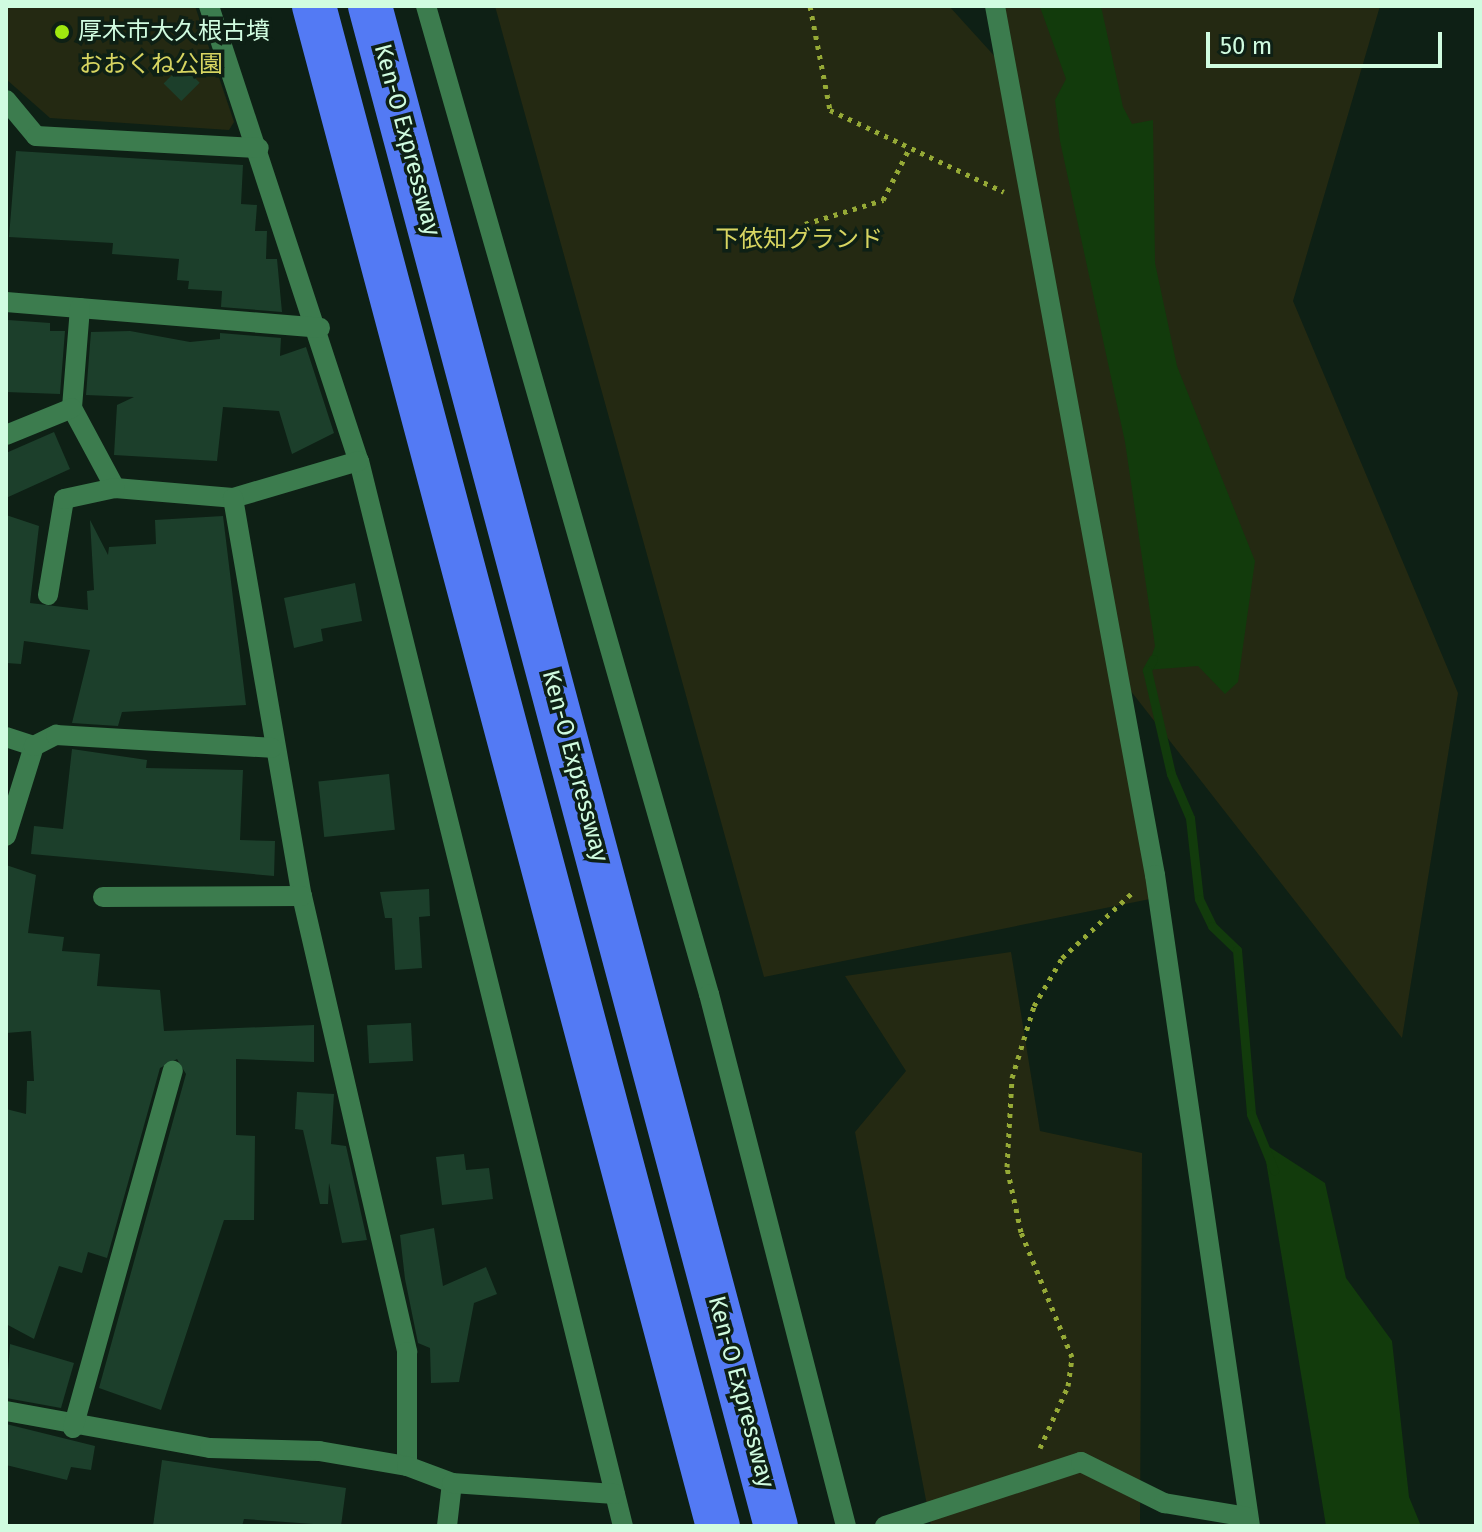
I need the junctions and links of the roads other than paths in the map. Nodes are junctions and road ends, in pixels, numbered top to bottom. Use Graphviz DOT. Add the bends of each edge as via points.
graph roads {
  1 [pos="209,6"];
  2 [pos="314,6"];
  3 [pos="370,6"];
  4 [pos="426,6"];
  5 [pos="995,6"];
  6 [pos="6,100"];
  7 [pos="259,148"];
  8 [pos="6,302"];
  9 [pos="80,308"];
  10 [pos="320,328"];
  11 [pos="72,408"];
  12 [pos="6,435"];
  13 [pos="359,461"];
  14 [pos="115,488"];
  15 [pos="233,498"];
  16 [pos="48,595"];
  17 [pos="6,737"];
  18 [pos="34,746"];
  19 [pos="272,748"];
  20 [pos="6,836"];
  21 [pos="302,896"];
  22 [pos="103,897"];
  23 [pos="173,1071"];
  24 [pos="6,1411"];
  25 [pos="73,1428"];
  26 [pos="407,1466"];
  27 [pos="452,1483"];
  28 [pos="615,1494"];
  29 [pos="918,1521"];
  30 [pos="1249,1521"];
  31 [pos="447,1526"];
  32 [pos="623,1526"];
  33 [pos="718,1526"];
  34 [pos="776,1526"];
  35 [pos="846,1526"];
  36 [pos="885,1526"];
  1 -- 7 [label="street"];
  2 -- 33 [label="highway"];
  3 -- 34 [label="highway, Ken-O Expressway"];
  4 -- 35 [label="street" via="709,994"];
  5 -- 30 [label="street" via="1155,875"];
  6 -- 7 [label="street" via="36,136"];
  7 -- 10 [label="street"];
  8 -- 9 [label="street"];
  9 -- 10 [label="street"];
  9 -- 11 [label="street"];
  10 -- 13 [label="street"];
  11 -- 12 [label="street"];
  11 -- 14 [label="street"];
  13 -- 15 [label="street"];
  13 -- 28 [label="street"];
  14 -- 15 [label="street"];
  14 -- 16 [label="street" via="64,499"];
  15 -- 19 [label="street"];
  17 -- 18 [label="street"];
  18 -- 19 [label="street" via="56,735"];
  18 -- 20 [label="street"];
  19 -- 21 [label="street"];
  21 -- 22 [label="street"];
  21 -- 26 [label="street" via="407,1352"];
  23 -- 25 [label="street"];
  24 -- 25 [label="street"];
  25 -- 26 [label="street"];
  26 -- 27 [label="street"];
  27 -- 28 [label="street"];
  27 -- 31 [label="street"];
  28 -- 32 [label="street"];
  29 -- 30 [label="street" via="1081,1462 1164,1503"];
  29 -- 36 [label="street"];
}
